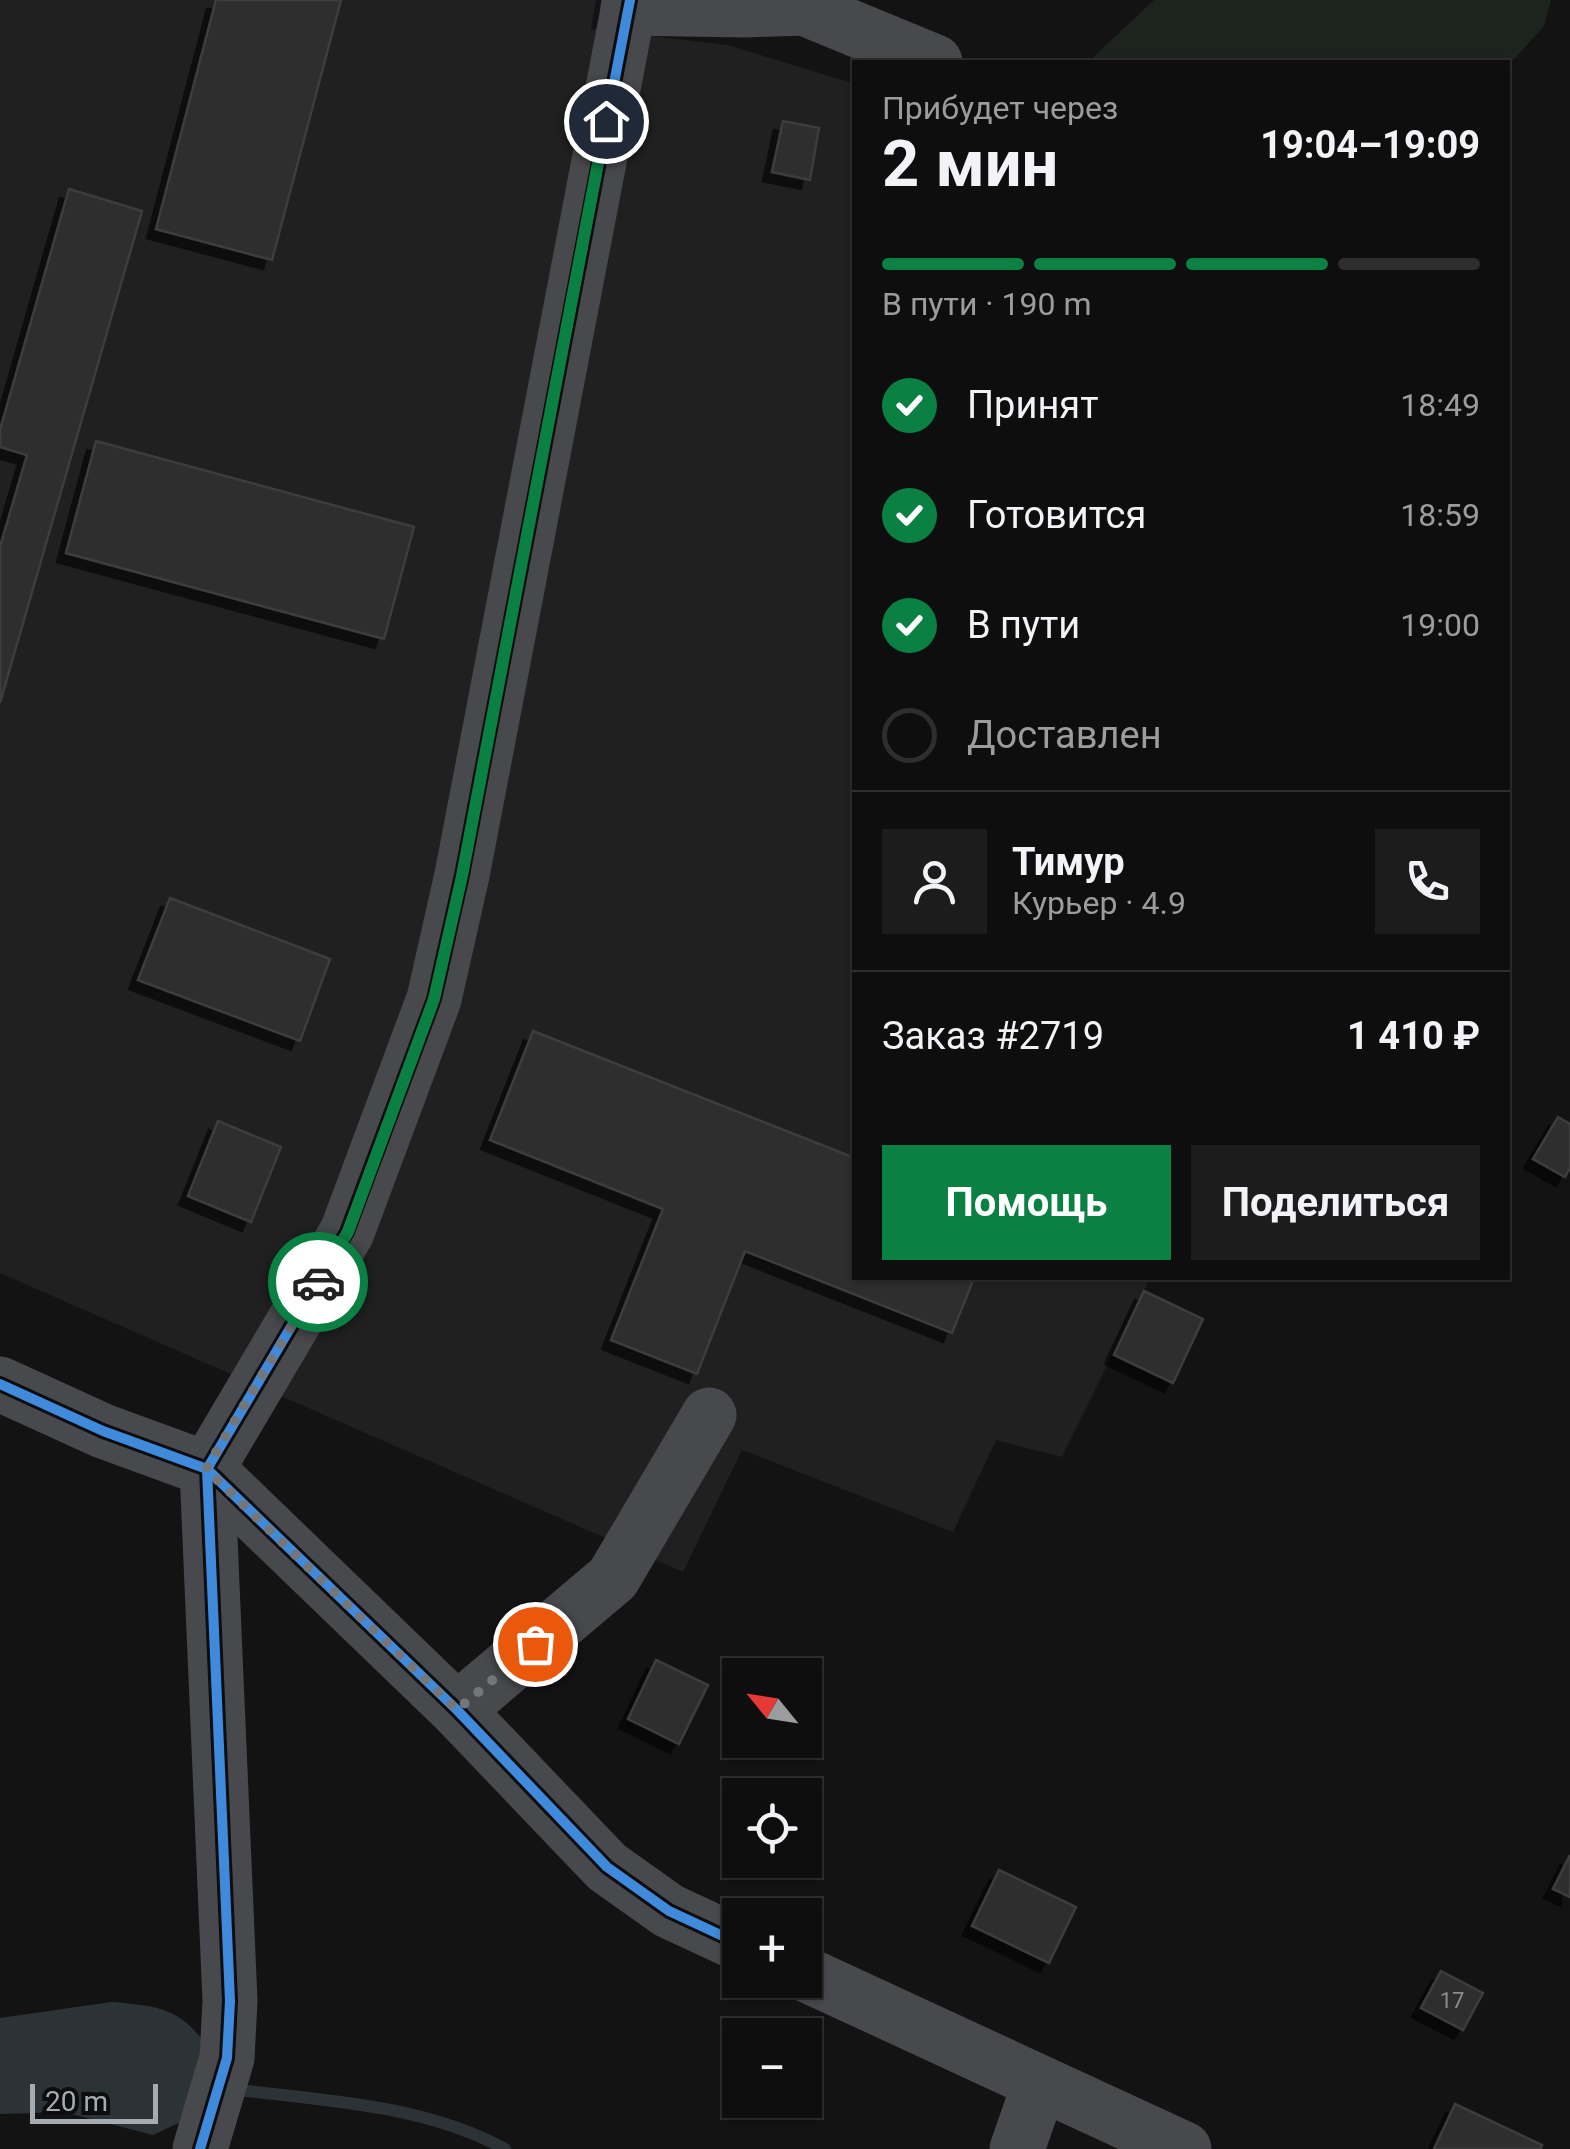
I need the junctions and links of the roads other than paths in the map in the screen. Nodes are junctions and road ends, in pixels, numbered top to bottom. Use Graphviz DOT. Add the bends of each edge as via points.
graph roads {
  1 [pos="629,4"];
  2 [pos="930,60"];
  3 [pos="0,1384"];
  4 [pos="709,1414"];
  5 [pos="206,1469"];
  6 [pos="457,1710"];
  7 [pos="722,1936"];
  8 [pos="822,1982"];
  9 [pos="1040,2083"];
  10 [pos="198,2148"];
  11 [pos="1017,2149"];
  12 [pos="1184,2149"];
  1 -- 2 [label="street" via="804,8"];
  1 -- 5 [label="street" via="434,999 348,1232"];
  3 -- 5 [label="street"];
  4 -- 6 [label="street" via="612,1578"];
  5 -- 6 [label="street"];
  5 -- 10 [label="street" via="230,2001 226,2058"];
  6 -- 7 [label="street" via="606,1867 669,1911"];
  8 -- 9 [label="street"];
  9 -- 11 [label="street"];
  9 -- 12 [label="street"];
}
